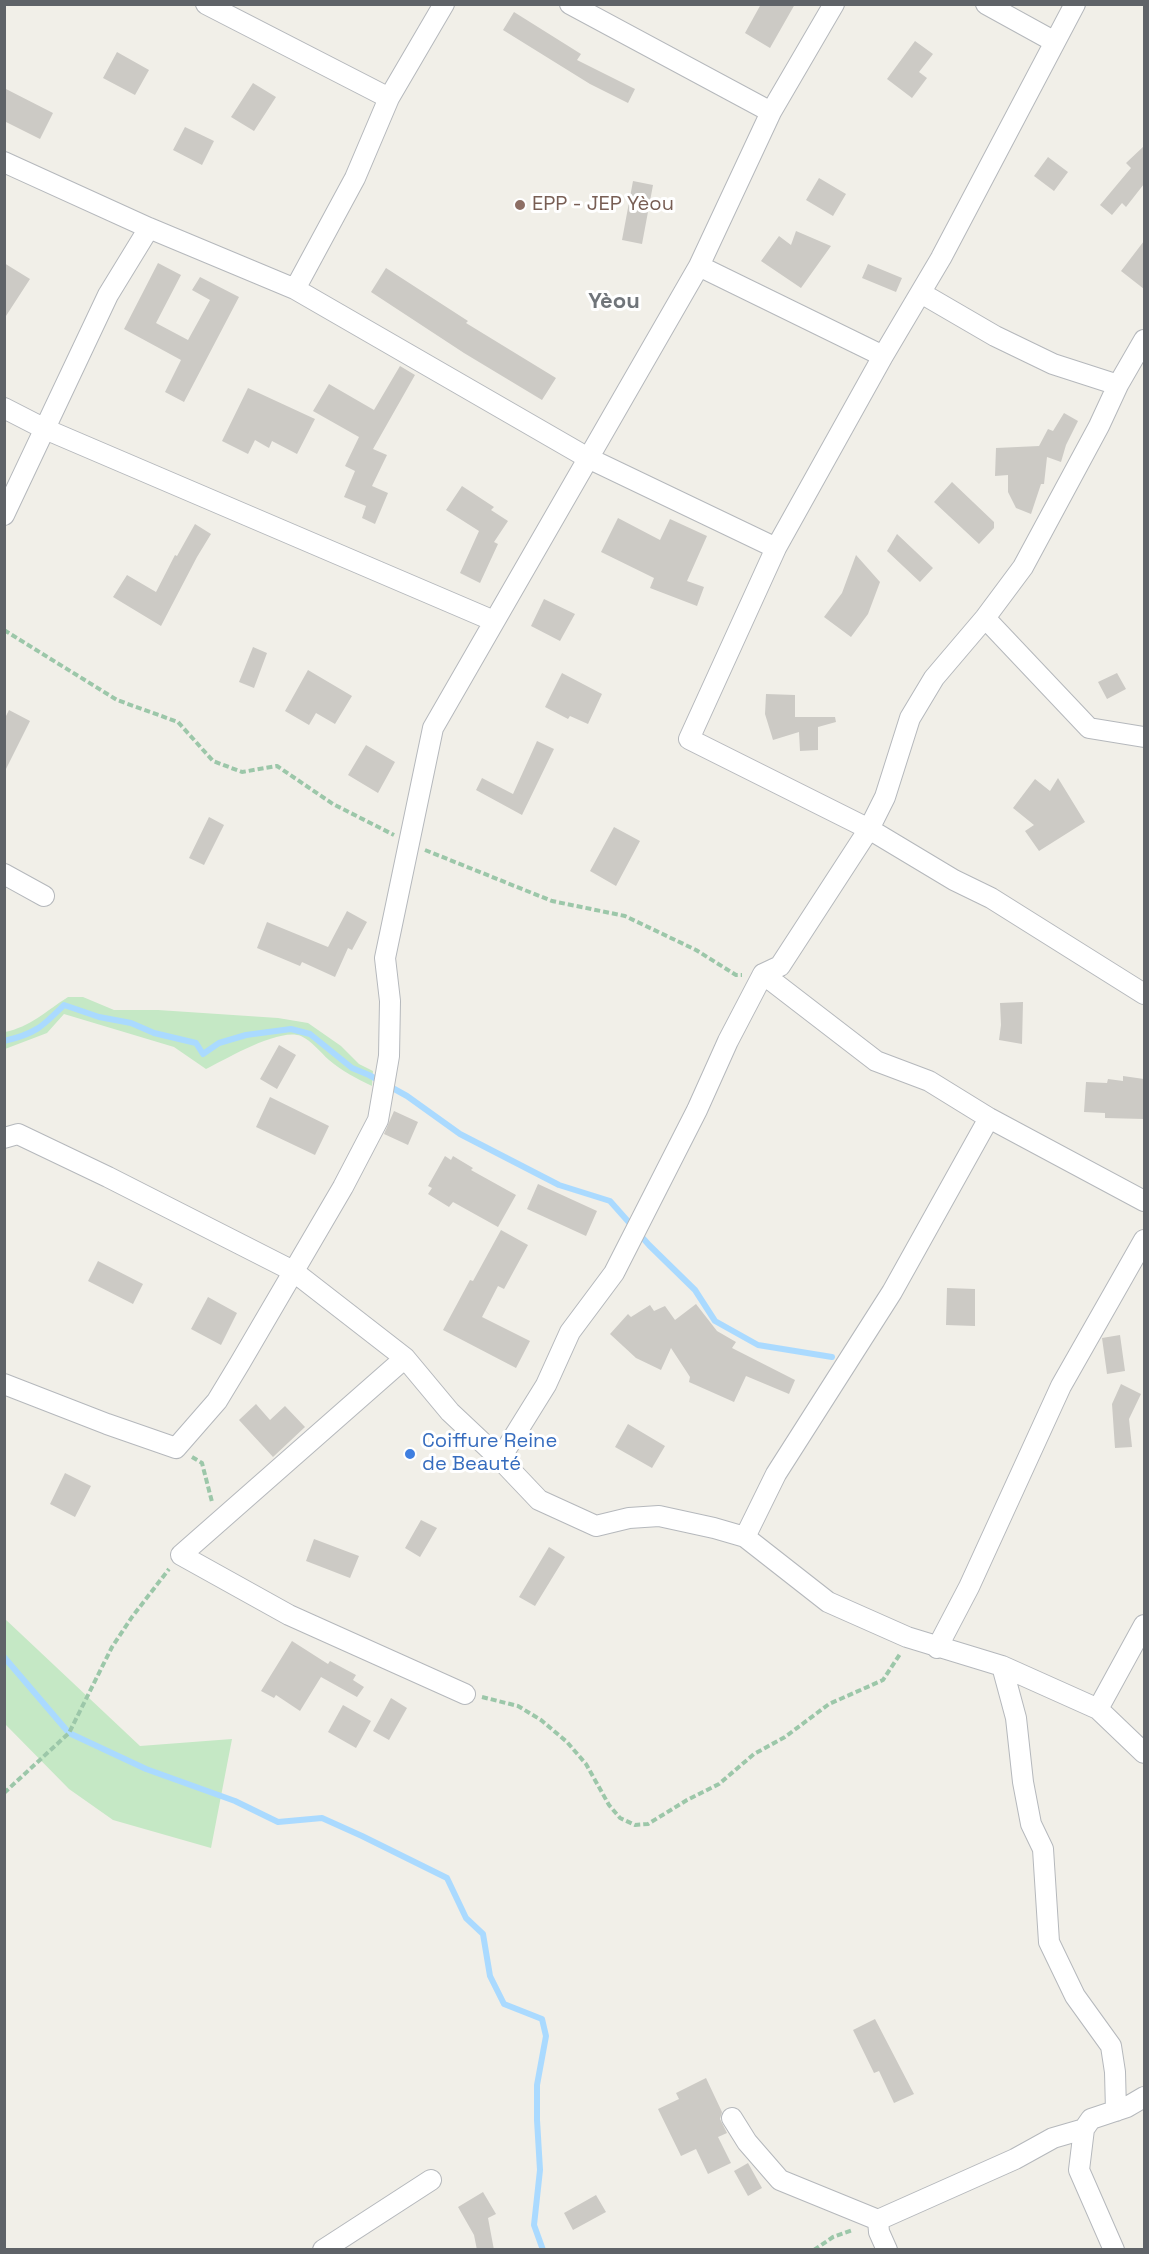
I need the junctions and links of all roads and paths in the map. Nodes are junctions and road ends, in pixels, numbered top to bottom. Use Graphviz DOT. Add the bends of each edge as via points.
graph roads {
  1 [pos="206,4"];
  2 [pos="444,4"];
  3 [pos="570,4"];
  4 [pos="834,4"];
  5 [pos="986,4"];
  6 [pos="1075,4"];
  7 [pos="1055,42"];
  8 [pos="389,98"];
  9 [pos="771,112"];
  10 [pos="4,162"];
  11 [pos="148,228"];
  12 [pos="699,266"];
  13 [pos="295,289"];
  14 [pos="921,293"];
  15 [pos="1144,340"];
  16 [pos="883,356"];
  17 [pos="1118,385"];
  18 [pos="4,408"];
  19 [pos="45,429"];
  20 [pos="588,458"];
  21 [pos="4,515"];
  22 [pos="776,548"];
  23 [pos="985,618"];
  24 [pos="494,621"];
  25 [pos="4,630"];
  26 [pos="1144,737"];
  27 [pos="869,829"];
  28 [pos="410,844"];
  29 [pos="4,874"];
  30 [pos="44,896"];
  31 [pos="763,974"];
  32 [pos="1144,994"];
  33 [pos="989,1119"];
  34 [pos="4,1138"];
  35 [pos="1144,1201"];
  36 [pos="1144,1240"];
  37 [pos="293,1270"];
  38 [pos="405,1358"];
  39 [pos="4,1384"];
  40 [pos="176,1448"];
  41 [pos="500,1460"];
  42 [pos="217,1523"];
  43 [pos="745,1537"];
  44 [pos="181,1555"];
  45 [pos="1144,1625"];
  46 [pos="907,1637"];
  47 [pos="937,1648"];
  48 [pos="1002,1666"];
  49 [pos="465,1694"];
  50 [pos="1098,1709"];
  51 [pos="1144,1753"];
  52 [pos="4,1793"];
  53 [pos="1144,2097"];
  54 [pos="1116,2111"];
  55 [pos="732,2118"];
  56 [pos="1083,2128"];
  57 [pos="431,2180"];
  58 [pos="878,2220"];
  59 [pos="323,2250"];
  60 [pos="814,2250"];
  61 [pos="887,2250"];
  62 [pos="1114,2250"];
  1 -- 8 [label="street"];
  2 -- 8 [label="street"];
  3 -- 9 [label="street"];
  4 -- 9 [label="street"];
  5 -- 7 [label="street"];
  6 -- 7 [label="street"];
  7 -- 14 [label="street"];
  8 -- 13 [label="street" via="354,178"];
  9 -- 12 [label="street"];
  10 -- 11 [label="street"];
  11 -- 13 [label="street"];
  11 -- 19 [label="street" via="108,295"];
  12 -- 16 [label="street"];
  12 -- 20 [label="street"];
  13 -- 20 [label="street"];
  14 -- 16 [label="street"];
  14 -- 17 [label="street" via="1053,364"];
  15 -- 17 [label="street"];
  16 -- 22 [label="street"];
  17 -- 23 [label="street" via="1023,567"];
  18 -- 19 [label="street"];
  19 -- 21 [label="street"];
  19 -- 24 [label="street"];
  20 -- 22 [label="street"];
  20 -- 24 [label="street"];
  22 -- 27 [label="street" via="689,739"];
  23 -- 26 [label="street" via="1089,728"];
  23 -- 27 [label="street" via="934,678 910,718 885,797"];
  24 -- 28 [label="street" via="433,728"];
  25 -- 28 [label="path" via="117,700 178,722 213,761 242,772 277,766 333,804"];
  27 -- 31 [label="street" via="780,966"];
  27 -- 32 [label="street" via="991,898"];
  28 -- 31 [label="path" via="552,901 625,916 696,950 736,975"];
  28 -- 37 [label="street" via="385,957 390,1001 389,1056 378,1120"];
  29 -- 30 [label="street"];
  31 -- 33 [label="street" via="876,1061 929,1081"];
  31 -- 41 [label="street" via="614,1273 570,1332 546,1385"];
  33 -- 35 [label="street"];
  33 -- 43 [label="street" via="892,1292 776,1474"];
  34 -- 37 [label="street" via="18,1134"];
  36 -- 47 [label="street" via="1061,1386"];
  37 -- 38 [label="street"];
  37 -- 40 [label="street" via="217,1401"];
  38 -- 41 [label="street" via="450,1412"];
  38 -- 42 [label="street"];
  39 -- 40 [label="street"];
  40 -- 42 [label="path" via="202,1463"];
  41 -- 43 [label="street" via="538,1500 596,1526 659,1516"];
  42 -- 44 [label="street"];
  43 -- 46 [label="street" via="828,1602"];
  44 -- 49 [label="street" via="289,1615"];
  44 -- 52 [label="path" via="112,1647 69,1733"];
  45 -- 50 [label="street"];
  46 -- 47 [label="street"];
  46 -- 49 [label="path" via="883,1680 829,1704 754,1754 719,1784 648,1824 635,1825 620,1818 586,1764 541,1720 518,1706"];
  47 -- 48 [label="street"];
  48 -- 50 [label="street"];
  48 -- 54 [label="street" via="1016,1718 1031,1824 1043,1849 1049,1942 1075,1996 1111,2046"];
  50 -- 51 [label="street"];
  53 -- 54 [label="street"];
  54 -- 56 [label="street" via="1091,2119"];
  55 -- 58 [label="street" via="780,2180"];
  56 -- 58 [label="street" via="1053,2138"];
  56 -- 62 [label="street" via="1079,2170"];
  57 -- 59 [label="street"];
  58 -- 60 [label="path" via="833,2237"];
  58 -- 61 [label="street"];
}
